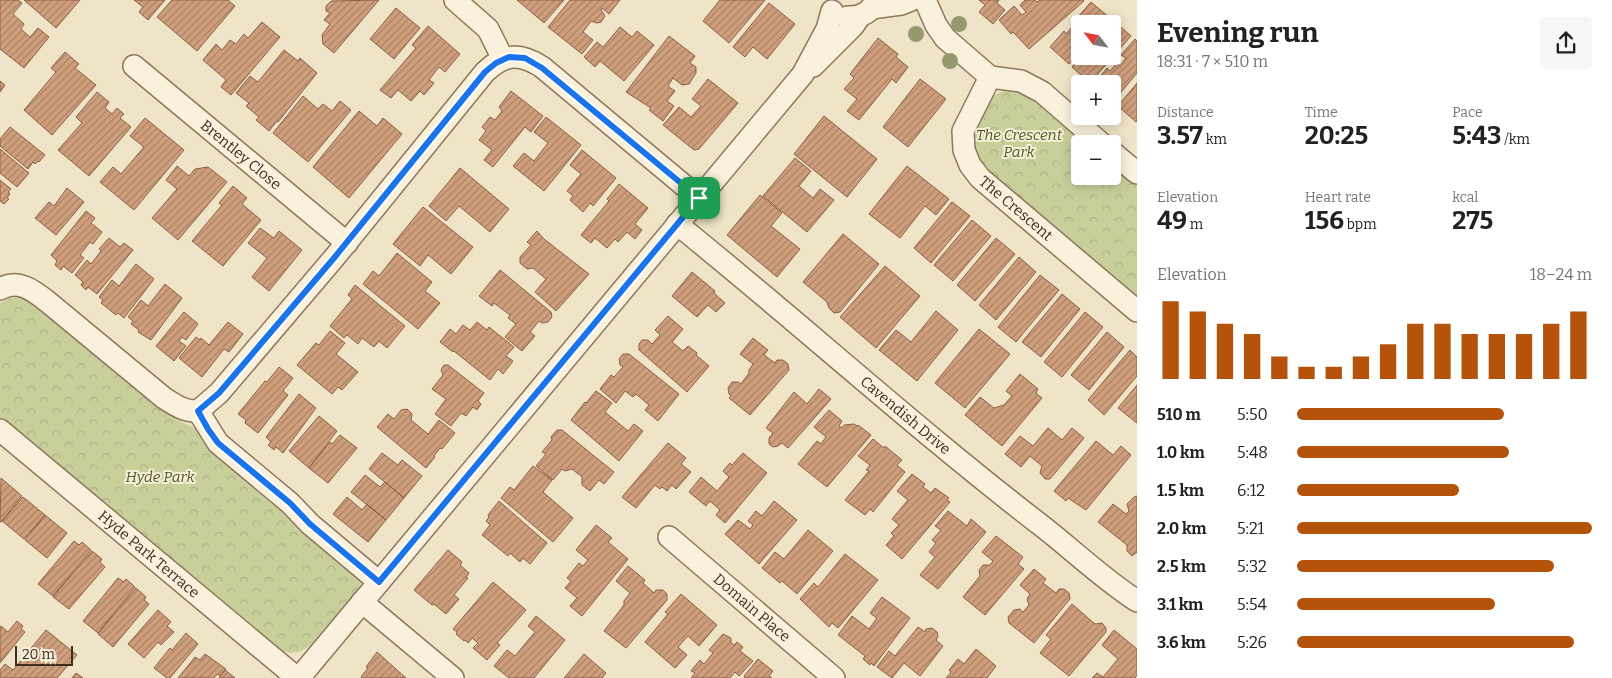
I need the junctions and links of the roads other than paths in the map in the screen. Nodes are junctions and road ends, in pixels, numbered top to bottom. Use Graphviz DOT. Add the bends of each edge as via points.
graph roads {
  1 [pos="455,0"];
  2 [pos="911,0"];
  3 [pos="924,0"];
  4 [pos="829,5"];
  5 [pos="869,8"];
  6 [pos="503,60"];
  7 [pos="134,66"];
  8 [pos="803,74"];
  9 [pos="990,77"];
  10 [pos="1092,135"];
  11 [pos="1121,160"];
  12 [pos="1137,173"];
  13 [pos="699,198"];
  14 [pos="677,224"];
  15 [pos="347,243"];
  16 [pos="0,289"];
  17 [pos="1137,310"];
  18 [pos="198,411"];
  19 [pos="0,430"];
  20 [pos="669,537"];
  21 [pos="379,582"];
  22 [pos="1137,601"];
  23 [pos="362,602"];
  24 [pos="298,678"];
  25 [pos="453,678"];
  26 [pos="834,678"];
  1 -- 6 [label="street" via="488,29"];
  2 -- 5 [label="street"];
  3 -- 9 [label="street" via="945,38"];
  4 -- 5 [label="street" via="846,17"];
  4 -- 8 [label="street" via="827,29"];
  5 -- 8 [label="street" via="830,51"];
  6 -- 13 [label="street" via="525,58 542,68"];
  6 -- 15 [label="street" via="485,72"];
  7 -- 15 [label="street, Brentley Close"];
  8 -- 13 [label="street"];
  9 -- 10 [label="street" via="1021,81 1042,92"];
  9 -- 17 [label="street, The Crescent" via="963,130 964,150 970,164 980,178"];
  11 -- 12 [label="street"];
  13 -- 14 [label="street"];
  14 -- 21 [label="street"];
  14 -- 22 [label="street, Cavendish Drive" via="968,469"];
  15 -- 18 [label="street" via="219,393"];
  16 -- 18 [label="street" via="12,284 30,289 164,398 184,410"];
  18 -- 21 [label="street" via="218,443"];
  19 -- 24 [label="street, Hyde Park Terrace"];
  20 -- 26 [label="street, Domain Place"];
  21 -- 23 [label="street"];
  23 -- 24 [label="street"];
  23 -- 25 [label="street"];
}
